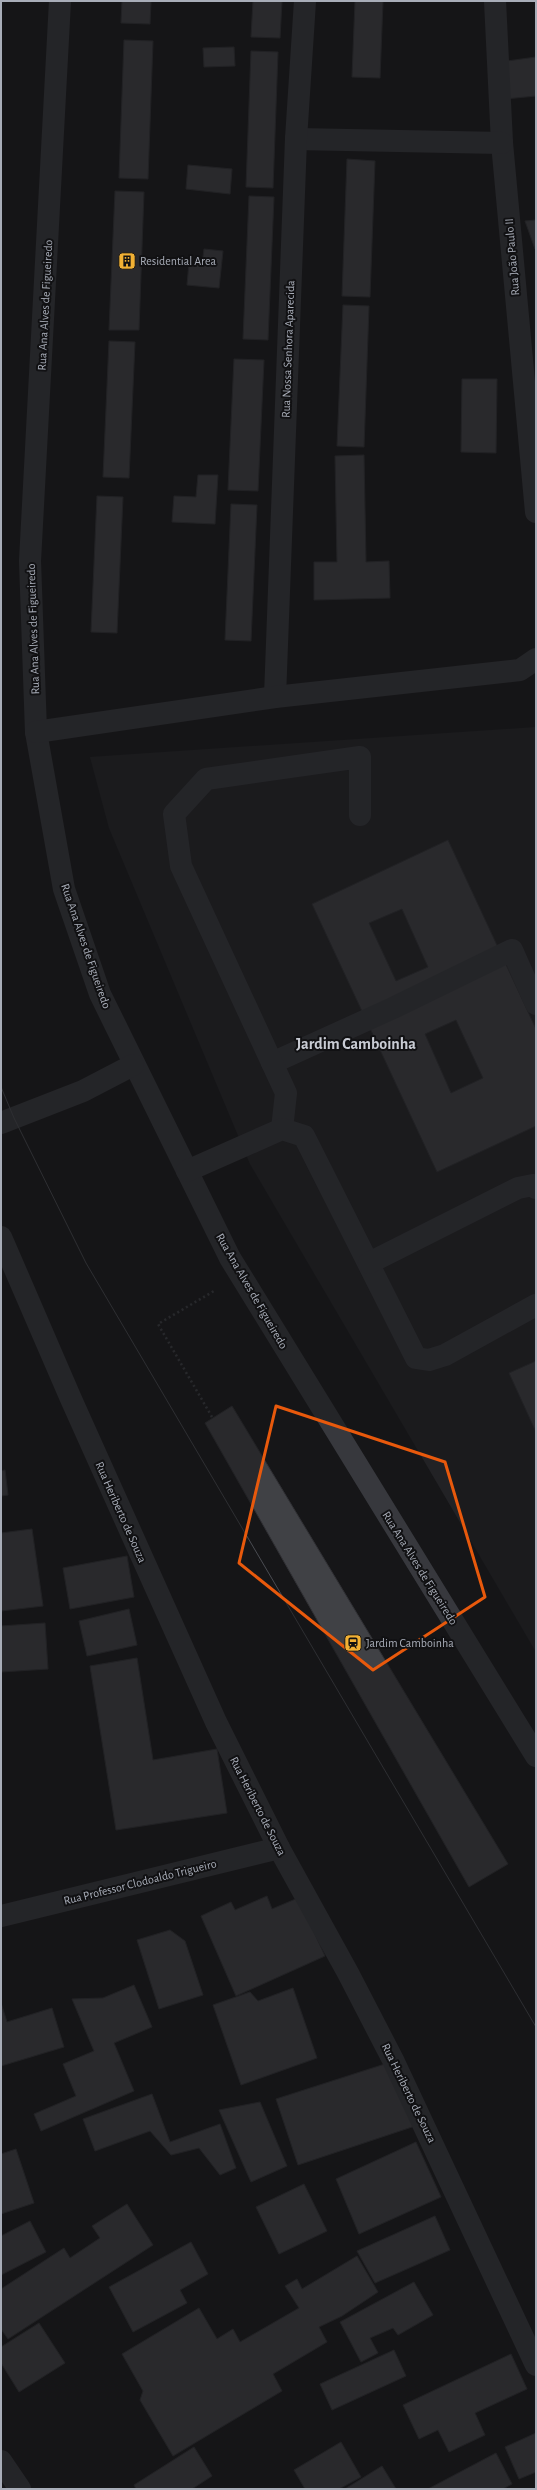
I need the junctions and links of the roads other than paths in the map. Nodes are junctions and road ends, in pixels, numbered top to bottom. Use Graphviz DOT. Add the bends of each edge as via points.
graph roads {
  1 [pos="60,1"];
  2 [pos="305,1"];
  3 [pos="495,1"];
  4 [pos="296,139"];
  5 [pos="502,143"];
  6 [pos="536,512"];
  7 [pos="536,659"];
  8 [pos="275,697"];
  9 [pos="36,732"];
  10 [pos="360,815"];
  11 [pos="536,1004"];
  12 [pos="272,1063"];
  13 [pos="133,1065"];
  14 [pos="1,1123"];
  15 [pos="282,1129"];
  16 [pos="187,1171"];
  17 [pos="536,1188"];
  18 [pos="1,1237"];
  19 [pos="369,1263"];
  20 [pos="536,1305"];
  21 [pos="536,1756"];
  22 [pos="279,1848"];
  23 [pos="1,1916"];
  24 [pos="536,2365"];
  25 [pos="1,2461"];
  26 [pos="20,2489"];
  1 -- 9 [label="street, Rua Ana Alves de Figueiredo" via="30,561"];
  2 -- 4 [label="street, Rua Nossa Senhora Aparecida"];
  3 -- 5 [label="street, Rua João Paulo II"];
  4 -- 5 [label="street"];
  4 -- 8 [label="street, Rua Nossa Senhora Aparecida"];
  5 -- 6 [label="street, Rua João Paulo II"];
  7 -- 8 [label="street" via="520,670"];
  8 -- 9 [label="street"];
  9 -- 13 [label="street, Rua Ana Alves de Figueiredo" via="64,889 100,994"];
  10 -- 12 [label="street" via="360,757 206,779 174,814 181,866"];
  11 -- 12 [label="street" via="512,950"];
  12 -- 15 [label="street" via="286,1093"];
  13 -- 14 [label="street" via="83,1091"];
  13 -- 16 [label="street, Rua Ana Alves de Figueiredo"];
  15 -- 16 [label="street"];
  15 -- 19 [label="street" via="304,1136"];
  16 -- 21 [label="street, Rua Ana Alves de Figueiredo" via="240,1275"];
  17 -- 19 [label="street" via="533,1185 518,1188"];
  18 -- 22 [label="street, Rua Heriberto de Souza" via="216,1722"];
  19 -- 20 [label="street" via="416,1358 429,1360 445,1355"];
  22 -- 23 [label="street, Rua Professor Clodoaldo Trigueiro"];
  22 -- 24 [label="street, Rua Heriberto de Souza" via="393,2060"];
  25 -- 26 [label="street"];
}
